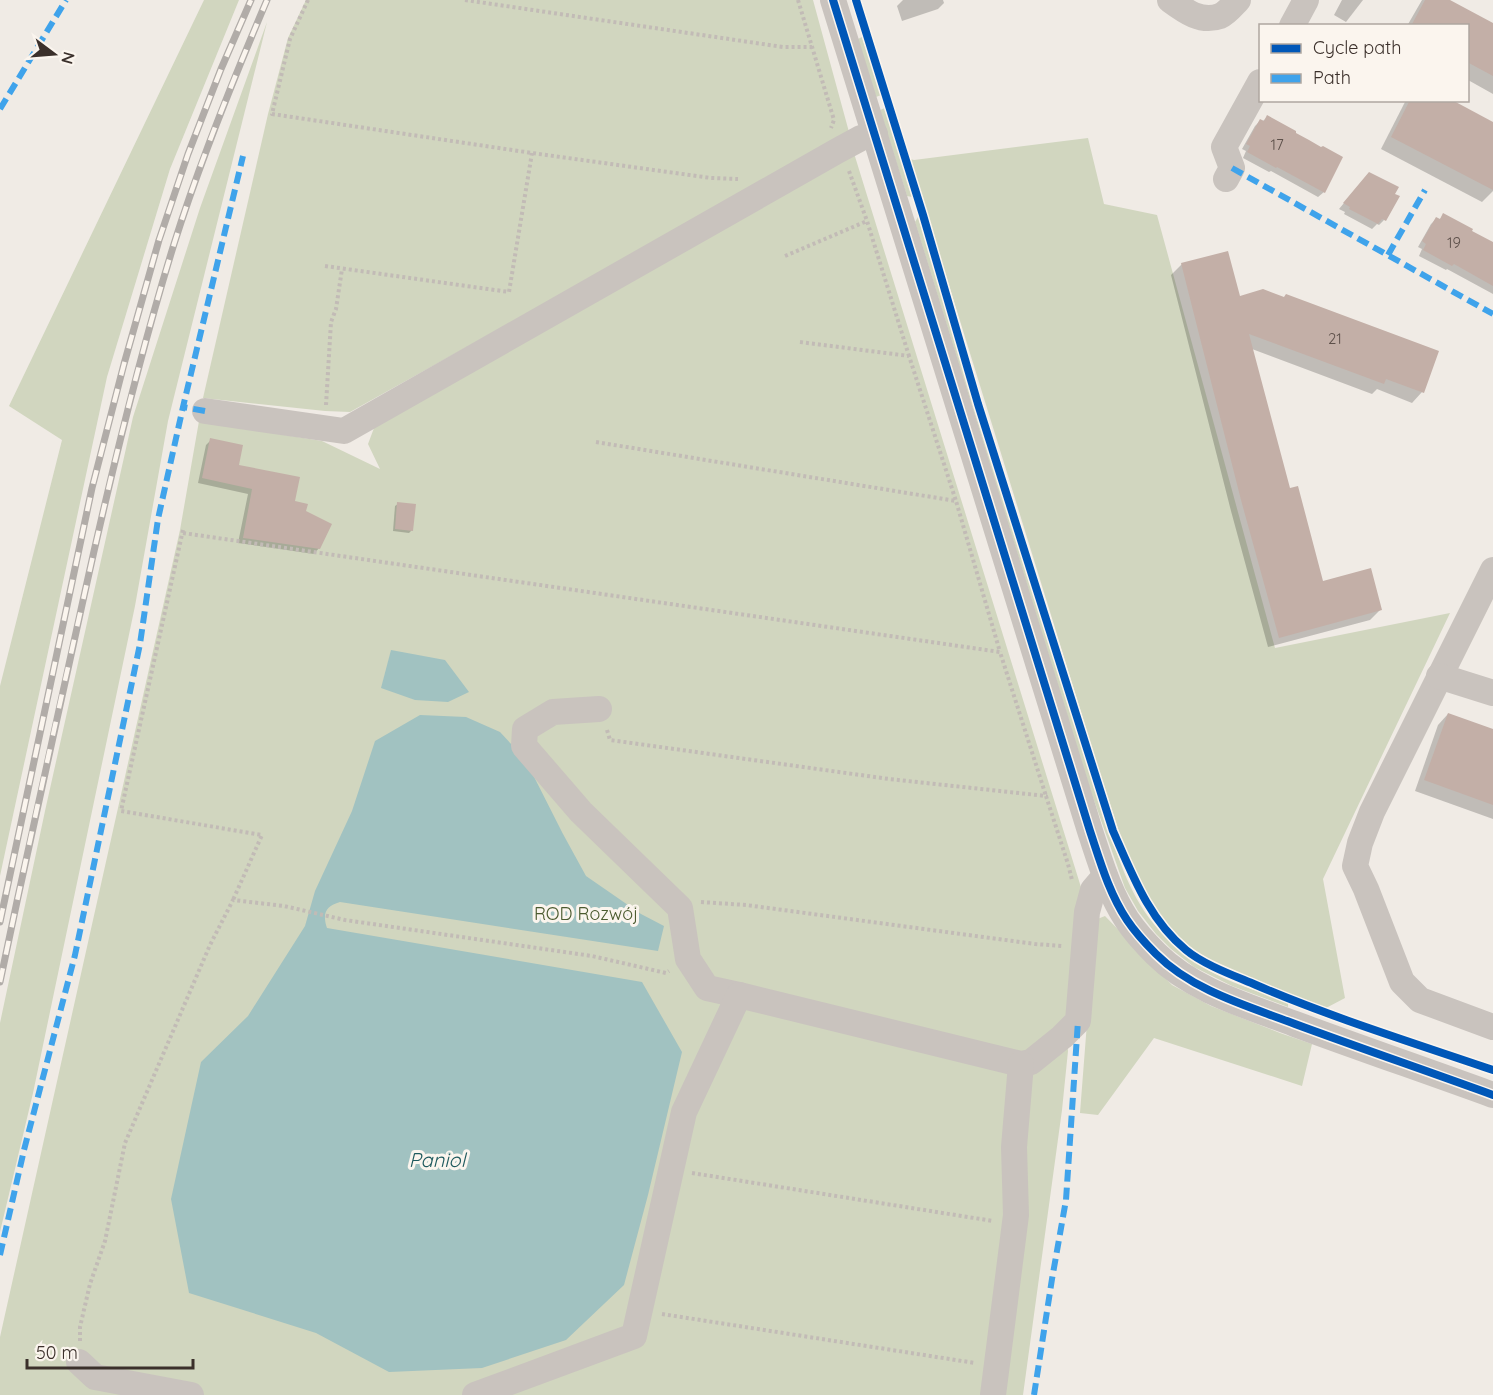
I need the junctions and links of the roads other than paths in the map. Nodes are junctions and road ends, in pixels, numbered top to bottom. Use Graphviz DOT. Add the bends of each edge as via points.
graph roads {
  1 [pos="833,0"];
  2 [pos="1170,0"];
  3 [pos="1238,0"];
  4 [pos="1306,0"];
  5 [pos="1293,24"];
  6 [pos="1259,84"];
  7 [pos="875,134"];
  8 [pos="1226,179"];
  9 [pos="205,411"];
  10 [pos="1493,570"];
  11 [pos="1439,676"];
  12 [pos="1493,693"];
  13 [pos="599,709"];
  14 [pos="1105,876"];
  15 [pos="739,995"];
  16 [pos="1493,1027"];
  17 [pos="1021,1064"];
  18 [pos="1493,1095"];
  19 [pos="79,1362"];
  20 [pos="191,1395"];
  21 [pos="475,1395"];
  22 [pos="993,1395"];
  1 -- 7 [label="street"];
  2 -- 3 [label="street" via="1186,12 1206,19 1222,15"];
  4 -- 5 [label="street"];
  6 -- 8 [label="street" via="1224,147 1232,168"];
  7 -- 9 [label="street" via="838,150 344,431"];
  7 -- 14 [label="street"];
  10 -- 11 [label="street"];
  11 -- 12 [label="street"];
  11 -- 16 [label="street" via="1372,812 1355,867 1402,982 1420,1000"];
  13 -- 15 [label="street" via="553,712 525,729 524,746 581,812 680,908 688,959 707,988"];
  14 -- 17 [label="street" via="1089,900 1078,1021 1041,1055"];
  14 -- 18 [label="street" via="1127,921 1158,956 1207,989"];
  15 -- 17 [label="street"];
  15 -- 21 [label="street" via="684,1112 634,1336"];
  17 -- 22 [label="street" via="1014,1147 1016,1215"];
  19 -- 20 [label="street" via="94,1377"];
}
